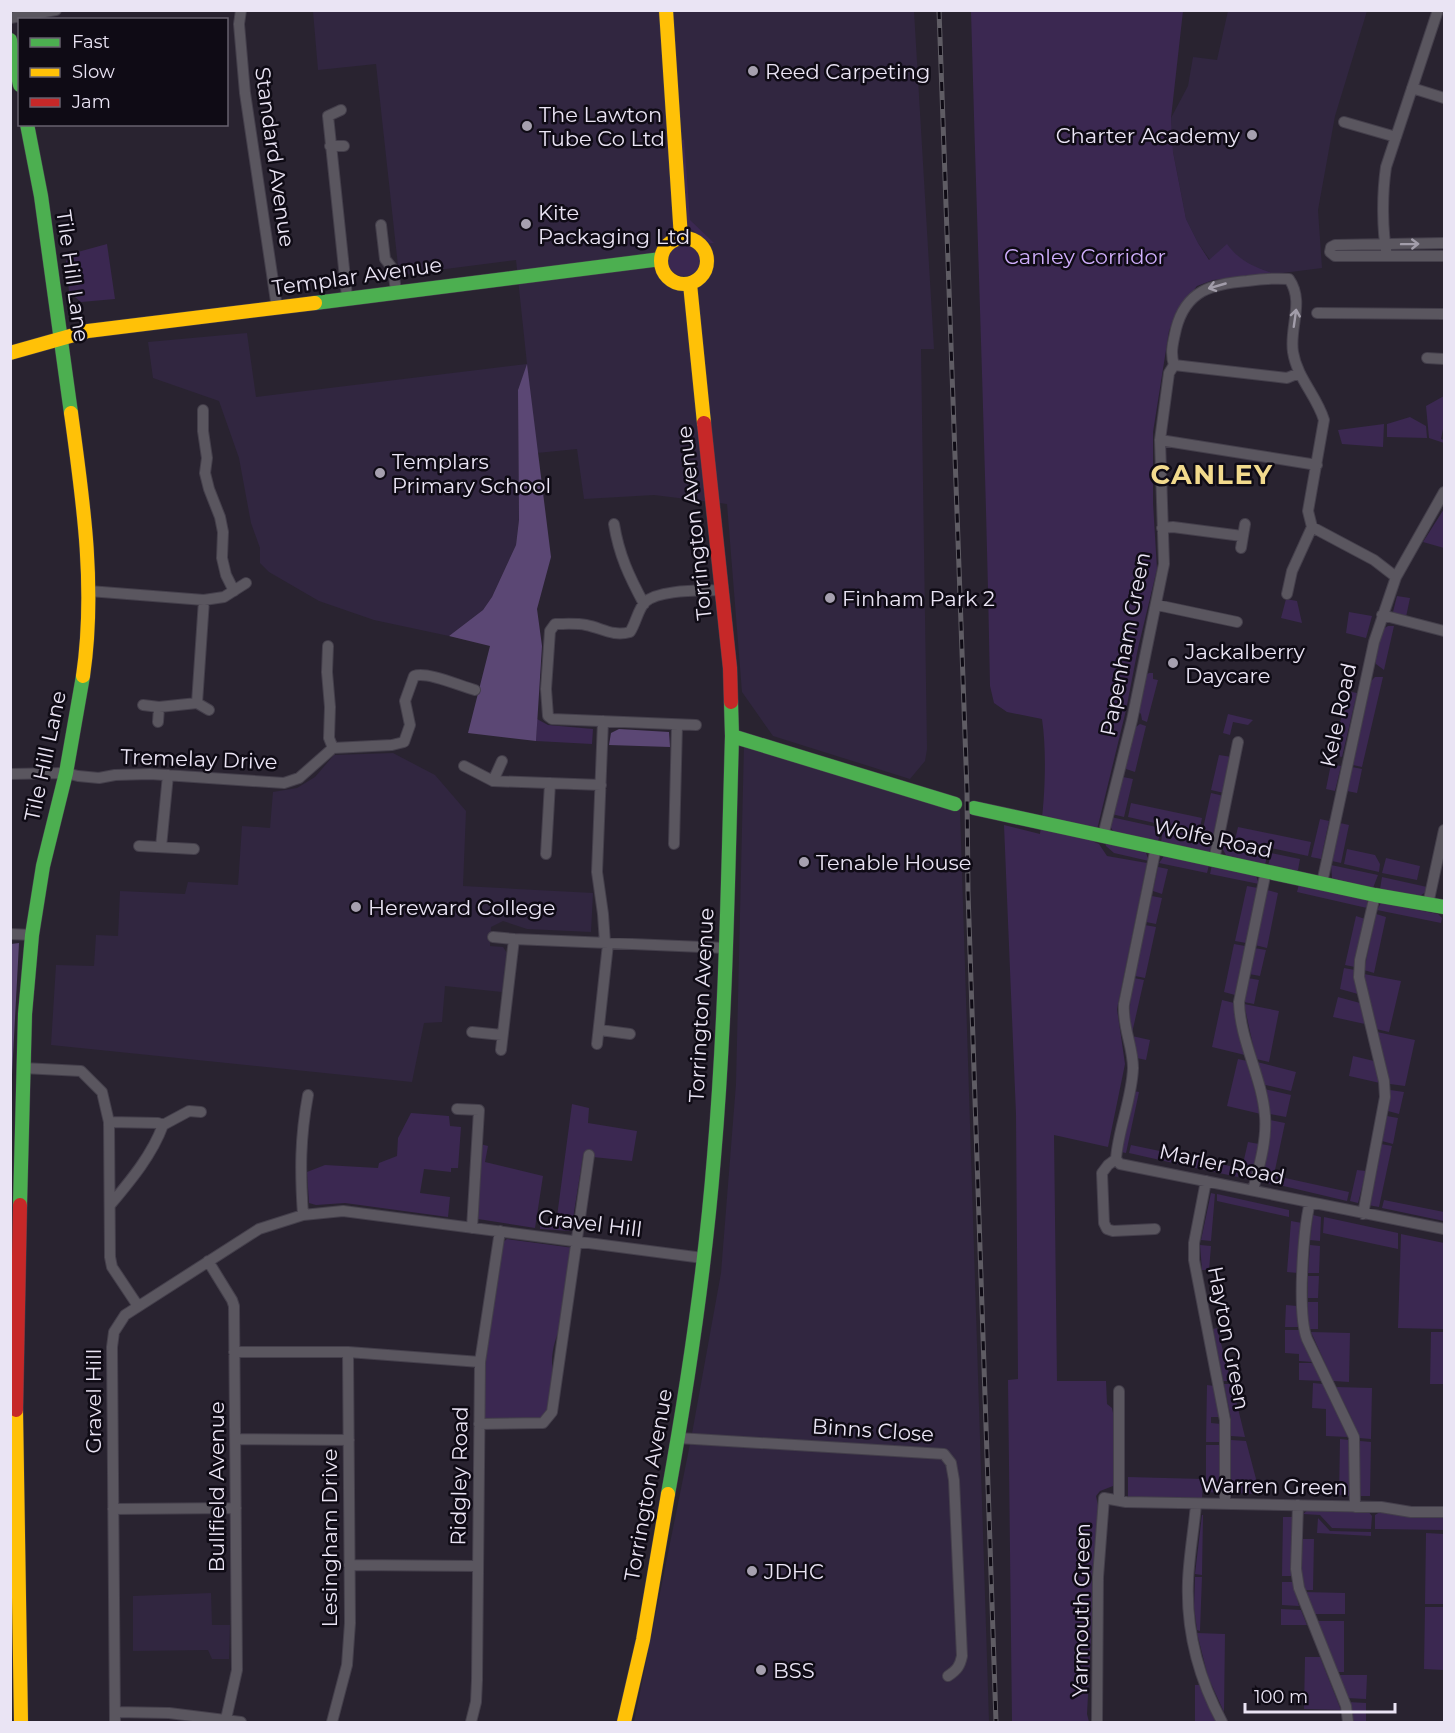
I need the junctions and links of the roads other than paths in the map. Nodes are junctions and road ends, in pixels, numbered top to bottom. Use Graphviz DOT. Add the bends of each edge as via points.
graph roads {
  1 [pos="56,10"];
  2 [pos="241,10"];
  3 [pos="666,10"];
  4 [pos="1438,10"];
  5 [pos="10,18"];
  6 [pos="10,40"];
  7 [pos="18,75"];
  8 [pos="1412,88"];
  9 [pos="1444,98"];
  10 [pos="341,110"];
  11 [pos="1344,122"];
  12 [pos="27,126"];
  13 [pos="1396,137"];
  14 [pos="330,146"];
  15 [pos="344,146"];
  16 [pos="381,225"];
  17 [pos="681,238"];
  18 [pos="1444,243"];
  19 [pos="1385,244"];
  20 [pos="1387,256"];
  21 [pos="1444,256"];
  22 [pos="661,259"];
  23 [pos="690,284"];
  24 [pos="396,291"];
  25 [pos="347,297"];
  26 [pos="278,308"];
  27 [pos="1317,313"];
  28 [pos="1444,314"];
  29 [pos="60,338"];
  30 [pos="10,353"];
  31 [pos="1428,357"];
  32 [pos="1444,359"];
  33 [pos="1174,365"];
  34 [pos="1299,373"];
  35 [pos="203,410"];
  36 [pos="1160,440"];
  37 [pos="1317,465"];
  38 [pos="1444,492"];
  39 [pos="614,524"];
  40 [pos="1245,524"];
  41 [pos="1311,527"];
  42 [pos="1162,528"];
  43 [pos="1242,536"];
  44 [pos="1241,548"];
  45 [pos="1396,577"];
  46 [pos="246,583"];
  47 [pos="720,590"];
  48 [pos="89,591"];
  49 [pos="234,591"];
  50 [pos="1287,594"];
  51 [pos="204,600"];
  52 [pos="644,604"];
  53 [pos="1157,605"];
  54 [pos="1383,615"];
  55 [pos="1237,622"];
  56 [pos="1444,631"];
  57 [pos="328,646"];
  58 [pos="476,690"];
  59 [pos="197,703"];
  60 [pos="143,705"];
  61 [pos="159,707"];
  62 [pos="209,710"];
  63 [pos="603,721"];
  64 [pos="158,722"];
  65 [pos="677,725"];
  66 [pos="696,725"];
  67 [pos="732,736"];
  68 [pos="1238,742"];
  69 [pos="333,748"];
  70 [pos="502,761"];
  71 [pos="464,766"];
  72 [pos="66,773"];
  73 [pos="10,774"];
  74 [pos="168,775"];
  75 [pos="494,781"];
  76 [pos="550,783"];
  77 [pos="601,785"];
  78 [pos="955,804"];
  79 [pos="974,808"];
  80 [pos="1444,830"];
  81 [pos="1103,836"];
  82 [pos="674,844"];
  83 [pos="139,846"];
  84 [pos="161,847"];
  85 [pos="1156,847"];
  86 [pos="194,849"];
  87 [pos="546,854"];
  88 [pos="1214,860"];
  89 [pos="1266,871"];
  90 [pos="1322,883"];
  91 [pos="1375,895"];
  92 [pos="1428,904"];
  93 [pos="1444,907"];
  94 [pos="10,934"];
  95 [pos="32,934"];
  96 [pos="493,937"];
  97 [pos="514,939"];
  98 [pos="606,944"];
  99 [pos="726,948"];
  100 [pos="600,1030"];
  101 [pos="472,1032"];
  102 [pos="630,1034"];
  103 [pos="502,1035"];
  104 [pos="597,1044"];
  105 [pos="501,1050"];
  106 [pos="22,1068"];
  107 [pos="308,1095"];
  108 [pos="457,1109"];
  109 [pos="201,1112"];
  110 [pos="109,1122"];
  111 [pos="163,1125"];
  112 [pos="589,1155"];
  113 [pos="1116,1159"];
  114 [pos="1206,1180"];
  115 [pos="1253,1190"];
  116 [pos="1310,1202"];
  117 [pos="111,1204"];
  118 [pos="1363,1214"];
  119 [pos="303,1215"];
  120 [pos="472,1228"];
  121 [pos="1155,1229"];
  122 [pos="1444,1229"];
  123 [pos="500,1231"];
  124 [pos="577,1241"];
  125 [pos="703,1258"];
  126 [pos="208,1261"];
  127 [pos="138,1306"];
  128 [pos="234,1352"];
  129 [pos="348,1352"];
  130 [pos="480,1362"];
  131 [pos="13,1376"];
  132 [pos="1119,1391"];
  133 [pos="479,1424"];
  134 [pos="678,1438"];
  135 [pos="235,1439"];
  136 [pos="349,1440"];
  137 [pos="1104,1498"];
  138 [pos="1119,1501"];
  139 [pos="1196,1504"];
  140 [pos="1225,1504"];
  141 [pos="1298,1505"];
  142 [pos="1355,1507"];
  143 [pos="236,1508"];
  144 [pos="113,1509"];
  145 [pos="1444,1512"];
  146 [pos="349,1565"];
  147 [pos="477,1566"];
  148 [pos="948,1676"];
  149 [pos="115,1717"];
  150 [pos="226,1719"];
  151 [pos="17,1720"];
  152 [pos="241,1722"];
  153 [pos="332,1722"];
  154 [pos="471,1722"];
  155 [pos="624,1722"];
  156 [pos="1097,1722"];
  157 [pos="1222,1722"];
  158 [pos="1348,1722"];
  1 -- 5 [label="street"];
  2 -- 26 [label="street, Standard Avenue" via="245,93"];
  3 -- 17 [label="street"];
  4 -- 8 [label="street"];
  6 -- 7 [label="street"];
  8 -- 9 [label="street"];
  8 -- 13 [label="street"];
  10 -- 14 [label="street" via="328,116"];
  11 -- 13 [label="street"];
  12 -- 29 [label="street, Tile Hill Lane"];
  13 -- 19 [label="street" via="1385,176"];
  14 -- 15 [label="street"];
  14 -- 25 [label="street"];
  16 -- 24 [label="street" via="385,259 393,269"];
  17 -- 22 [label="street" via="665,247"];
  17 -- 23 [label="street" via="699,243 706,253 706,270"];
  19 -- 18 [label="street, one-way"];
  19 -- 20 [label="street"];
  19 -- 20 [label="street" via="1335,245 1330,252 1335,256"];
  20 -- 21 [label="street"];
  22 -- 23 [label="street" via="670,280"];
  22 -- 24 [label="street, Templar Avenue"];
  23 -- 47 [label="street, Torrington Avenue"];
  24 -- 25 [label="street, Templar Avenue"];
  25 -- 26 [label="street, Templar Avenue"];
  26 -- 29 [label="street, Templar Avenue" via="88,331"];
  27 -- 28 [label="street"];
  29 -- 30 [label="street, Templar Avenue"];
  29 -- 48 [label="street, Tile Hill Lane" via="86,525"];
  31 -- 32 [label="street"];
  33 -- 34 [label="street" via="1287,378"];
  34 -- 33 [label="street, Papenham Green, one-way" via="1293,351 1297,298 1294,286 1289,279 1275,278 1218,284 1191,300 1178,322 1171,353"];
  33 -- 36 [label="street, Papenham Green" via="1169,373"];
  34 -- 37 [label="street" via="1324,420"];
  35 -- 49 [label="street" via="206,473 223,532 226,575"];
  36 -- 37 [label="street"];
  36 -- 42 [label="street, Papenham Green"];
  37 -- 41 [label="street" via="1308,511"];
  38 -- 45 [label="street, Kele Road"];
  39 -- 52 [label="street" via="624,566"];
  40 -- 43 [label="street"];
  41 -- 45 [label="street" via="1374,560"];
  41 -- 50 [label="street" via="1292,571"];
  42 -- 43 [label="street"];
  42 -- 53 [label="street, Papenham Green" via="1164,564"];
  43 -- 44 [label="street"];
  45 -- 54 [label="street, Kele Road"];
  46 -- 49 [label="street"];
  47 -- 52 [label="street" via="671,594"];
  47 -- 67 [label="street, Torrington Avenue" via="729,658"];
  48 -- 51 [label="street"];
  48 -- 72 [label="street, Tile Hill Lane" via="86,656"];
  49 -- 51 [label="street"];
  51 -- 59 [label="street"];
  52 -- 63 [label="street" via="630,632 610,633 585,625 555,624 550,631 548,717"];
  53 -- 55 [label="street"];
  53 -- 81 [label="street, Papenham Green"];
  54 -- 56 [label="street"];
  54 -- 90 [label="street, Kele Road"];
  57 -- 69 [label="street" via="329,738"];
  58 -- 69 [label="street" via="418,674 405,701 410,725 404,742"];
  59 -- 61 [label="street"];
  59 -- 62 [label="street"];
  60 -- 61 [label="street"];
  61 -- 64 [label="street"];
  63 -- 65 [label="street"];
  63 -- 77 [label="street"];
  65 -- 66 [label="street"];
  65 -- 82 [label="street"];
  67 -- 78 [label="street"];
  67 -- 99 [label="street, Torrington Avenue"];
  68 -- 88 [label="street"];
  69 -- 74 [label="street, Tremelay Drive" via="299,778 284,783"];
  70 -- 75 [label="street"];
  71 -- 75 [label="street"];
  72 -- 73 [label="street, Tremelay Drive"];
  72 -- 74 [label="street, Tremelay Drive" via="99,778"];
  72 -- 95 [label="street, Tile Hill Lane" via="43,866"];
  74 -- 84 [label="street"];
  75 -- 76 [label="street"];
  76 -- 77 [label="street"];
  76 -- 87 [label="street"];
  77 -- 98 [label="street" via="597,872"];
  79 -- 81 [label="street, Wolfe Road"];
  80 -- 92 [label="street"];
  81 -- 85 [label="street, Wolfe Road"];
  83 -- 84 [label="street"];
  84 -- 86 [label="street"];
  85 -- 88 [label="street, Wolfe Road"];
  85 -- 113 [label="street" via="1124,1004 1133,1068"];
  88 -- 89 [label="street, Wolfe Road"];
  89 -- 90 [label="street, Wolfe Road"];
  89 -- 115 [label="street" via="1239,1002 1265,1118"];
  90 -- 91 [label="street, Wolfe Road"];
  91 -- 92 [label="street, Wolfe Road"];
  91 -- 118 [label="street" via="1359,977 1385,1097"];
  92 -- 93 [label="street, Wolfe Road"];
  94 -- 95 [label="street"];
  95 -- 106 [label="street, Tile Hill Lane"];
  96 -- 97 [label="street"];
  97 -- 98 [label="street"];
  97 -- 103 [label="street"];
  98 -- 99 [label="street"];
  98 -- 100 [label="street"];
  99 -- 125 [label="street, Torrington Avenue"];
  100 -- 102 [label="street"];
  100 -- 104 [label="street"];
  101 -- 103 [label="street"];
  103 -- 105 [label="street"];
  106 -- 110 [label="street" via="81,1071 102,1092"];
  106 -- 131 [label="street, Tile Hill Lane"];
  107 -- 119 [label="street" via="301,1133"];
  108 -- 120 [label="street" via="479,1110"];
  109 -- 111 [label="street" via="189,1111"];
  110 -- 111 [label="street"];
  110 -- 117 [label="street"];
  111 -- 117 [label="street" via="158,1141"];
  112 -- 124 [label="street"];
  113 -- 114 [label="street, Marler Road" via="1120,1164"];
  113 -- 121 [label="street" via="1102,1173 1107,1229"];
  114 -- 115 [label="street, Marler Road"];
  114 -- 140 [label="street, Hayton Green" via="1194,1260 1225,1420"];
  115 -- 116 [label="street, Marler Road"];
  116 -- 118 [label="street, Marler Road"];
  116 -- 142 [label="street" via="1303,1326 1354,1437"];
  117 -- 127 [label="street" via="112,1267"];
  118 -- 122 [label="street, Marler Road"];
  119 -- 120 [label="street, Gravel Hill" via="343,1212"];
  119 -- 126 [label="street, Gravel Hill" via="259,1228"];
  120 -- 123 [label="street, Gravel Hill"];
  123 -- 124 [label="street, Gravel Hill"];
  123 -- 130 [label="street, Ridgley Road"];
  124 -- 125 [label="street, Gravel Hill"];
  124 -- 133 [label="street" via="549,1419 533,1425"];
  125 -- 134 [label="street, Torrington Avenue"];
  126 -- 127 [label="street, Gravel Hill"];
  126 -- 128 [label="street, Bullfield Avenue" via="234,1306"];
  127 -- 144 [label="street, Gravel Hill" via="125,1315 113,1337"];
  128 -- 129 [label="street"];
  128 -- 135 [label="street, Bullfield Avenue"];
  129 -- 130 [label="street"];
  129 -- 136 [label="street, Lesingham Drive"];
  130 -- 133 [label="street, Ridgley Road"];
  131 -- 151 [label="street, Tile Hill Lane"];
  132 -- 138 [label="street"];
  133 -- 147 [label="street, Ridgley Road"];
  134 -- 148 [label="street, Binns Close" via="944,1454 951,1463 954,1480 962,1656 956,1671"];
  134 -- 155 [label="street, Torrington Avenue" via="643,1640"];
  135 -- 136 [label="street"];
  135 -- 143 [label="street, Bullfield Avenue"];
  136 -- 146 [label="street, Lesingham Drive"];
  137 -- 138 [label="street, Warren Green"];
  137 -- 156 [label="street, Yarmouth Green" via="1098,1576"];
  138 -- 139 [label="street, Warren Green"];
  139 -- 140 [label="street, Warren Green"];
  139 -- 157 [label="street" via="1188,1581 1190,1626 1198,1667"];
  140 -- 141 [label="street, Warren Green"];
  141 -- 142 [label="street, Warren Green"];
  141 -- 158 [label="street" via="1299,1588 1346,1706"];
  142 -- 145 [label="street, Warren Green"];
  143 -- 144 [label="street"];
  143 -- 150 [label="street, Bullfield Avenue" via="237,1668"];
  144 -- 149 [label="street, Gravel Hill"];
  146 -- 147 [label="street"];
  146 -- 153 [label="street, Lesingham Drive" via="347,1665"];
  147 -- 154 [label="street, Ridgley Road" via="477,1680"];
  149 -- 150 [label="street" via="169,1713"];
  150 -- 152 [label="street"];
}
